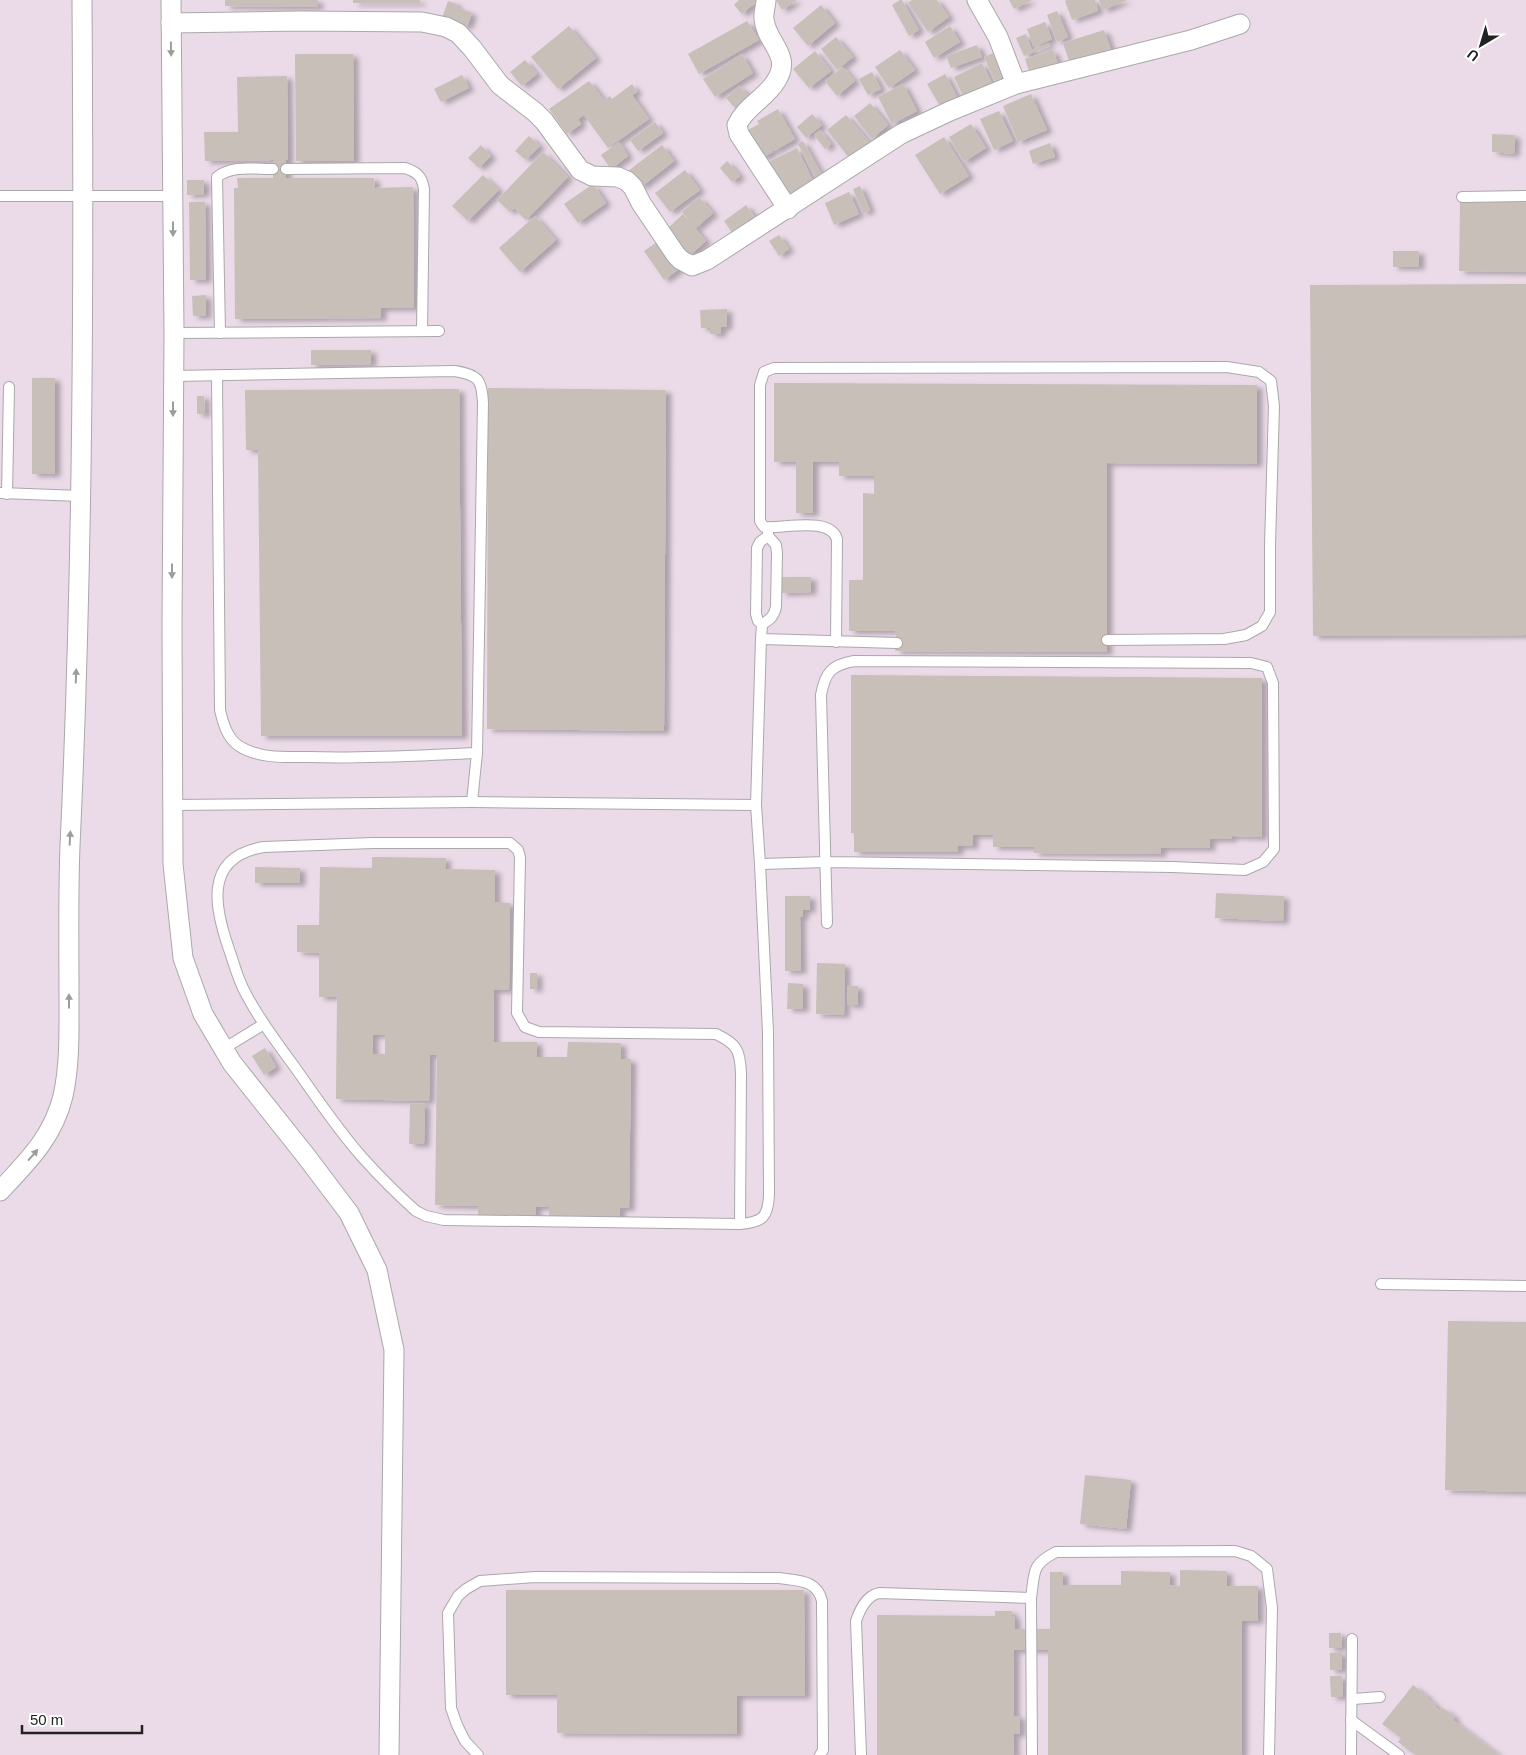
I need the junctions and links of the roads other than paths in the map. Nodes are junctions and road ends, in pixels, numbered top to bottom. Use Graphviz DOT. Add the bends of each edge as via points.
graph roads {
  1 [pos="82,0"];
  2 [pos="171,0"];
  3 [pos="766,0"];
  4 [pos="977,0"];
  5 [pos="171,23"];
  6 [pos="1240,24"];
  7 [pos="1016,84"];
  8 [pos="272,169"];
  9 [pos="286,169"];
  10 [pos="0,196"];
  11 [pos="83,196"];
  12 [pos="173,196"];
  13 [pos="1526,196"];
  14 [pos="1462,197"];
  15 [pos="788,208"];
  16 [pos="422,332"];
  17 [pos="439,332"];
  18 [pos="174,333"];
  19 [pos="220,333"];
  20 [pos="174,376"];
  21 [pos="217,376"];
  22 [pos="9,387"];
  23 [pos="3,494"];
  24 [pos="80,496"];
  25 [pos="768,531"];
  26 [pos="762,624"];
  27 [pos="761,639"];
  28 [pos="1108,640"];
  29 [pos="836,642"];
  30 [pos="897,643"];
  31 [pos="478,753"];
  32 [pos="472,802"];
  33 [pos="173,805"];
  34 [pos="756,805"];
  35 [pos="826,862"];
  36 [pos="760,864"];
  37 [pos="827,923"];
  38 [pos="264,1024"];
  39 [pos="223,1049"];
  40 [pos="0,1191"];
  41 [pos="740,1224"];
  42 [pos="1381,1284"];
  43 [pos="1526,1286"];
  44 [pos="1031,1598"];
  45 [pos="1352,1639"];
  46 [pos="1380,1697"];
  47 [pos="1353,1699"];
  48 [pos="1352,1720"];
  49 [pos="389,1755"];
  50 [pos="478,1755"];
  51 [pos="820,1755"];
  52 [pos="861,1755"];
  53 [pos="1032,1755"];
  54 [pos="1269,1755"];
  55 [pos="1351,1755"];
  56 [pos="1399,1755"];
  1 -- 11 [label="street"];
  2 -- 5 [label="street"];
  3 -- 15 [label="street" via="764,20 781,57 779,76 736,125"];
  4 -- 7 [label="street" via="998,37"];
  5 -- 12 [label="street, one-way"];
  5 -- 15 [label="street" via="422,22 446,27 468,43 500,85 544,121 580,170 592,176 627,181 676,255 692,266 707,260"];
  6 -- 7 [label="street" via="1192,40"];
  7 -- 15 [label="street" via="901,134"];
  8 -- 19 [label="lane" via="238,169 225,171 217,177"];
  9 -- 16 [label="lane" via="405,168 421,177 424,189"];
  10 -- 11 [label="lane"];
  11 -- 12 [label="lane"];
  11 -- 24 [label="street"];
  12 -- 18 [label="street, one-way"];
  13 -- 14 [label="lane"];
  16 -- 17 [label="lane"];
  16 -- 19 [label="lane"];
  18 -- 19 [label="lane"];
  18 -- 20 [label="street"];
  20 -- 21 [label="lane"];
  20 -- 33 [label="street, one-way"];
  21 -- 31 [label="lane" via="220,710 224,727 239,746 274,756 353,759"];
  21 -- 31 [label="lane" via="455,371 476,377 481,383"];
  22 -- 23 [label="lane"];
  23 -- 24 [label="lane"];
  40 -- 24 [label="street, one-way" via="37,1151 52,1125 63,1096 67,1062"];
  25 -- 26 [label="lane" via="757,548 756,614"];
  25 -- 26 [label="lane" via="777,553 776,607 769,621"];
  25 -- 28 [label="lane" via="760,521 760,386 764,372 774,368 1227,368 1259,372 1270,381 1274,406 1270,612 1262,626 1246,635 1224,639"];
  25 -- 29 [label="lane" via="800,525 824,527 836,534"];
  26 -- 27 [label="lane"];
  27 -- 29 [label="lane"];
  27 -- 34 [label="lane"];
  29 -- 30 [label="lane"];
  31 -- 32 [label="lane"];
  32 -- 33 [label="lane"];
  32 -- 34 [label="lane"];
  33 -- 39 [label="street" via="174,864 183,958 203,1014"];
  34 -- 36 [label="lane"];
  35 -- 35 [label="lane" via="1245,870 1263,862 1274,849 1273,683 1267,667 1251,663 841,663 824,680 821,695"];
  35 -- 36 [label="lane"];
  35 -- 37 [label="lane"];
  36 -- 41 [label="lane" via="768,1032 769,1194 765,1216"];
  38 -- 39 [label="lane"];
  38 -- 41 [label="lane" via="362,1158 402,1199 426,1216 444,1220"];
  38 -- 41 [label="lane" via="245,993 218,910 218,884 234,857 249,850 274,847 510,843 520,857 517,1013 525,1027 539,1032 716,1034 734,1045 741,1073"];
  39 -- 49 [label="street" via="349,1213 377,1270 394,1350"];
  42 -- 43 [label="lane"];
  44 -- 52 [label="lane" via="872,1595 856,1621"];
  44 -- 53 [label="lane"];
  44 -- 54 [label="lane" via="1036,1566 1056,1552 1235,1551 1256,1558 1267,1569 1272,1608"];
  45 -- 47 [label="lane"];
  46 -- 47 [label="lane"];
  47 -- 48 [label="lane"];
  48 -- 55 [label="lane"];
  48 -- 56 [label="lane"];
  50 -- 51 [label="lane" via="465,1740 451,1708 448,1613 458,1596 480,1581 545,1577 779,1578 808,1583 820,1592 822,1601 823,1750"];
}
